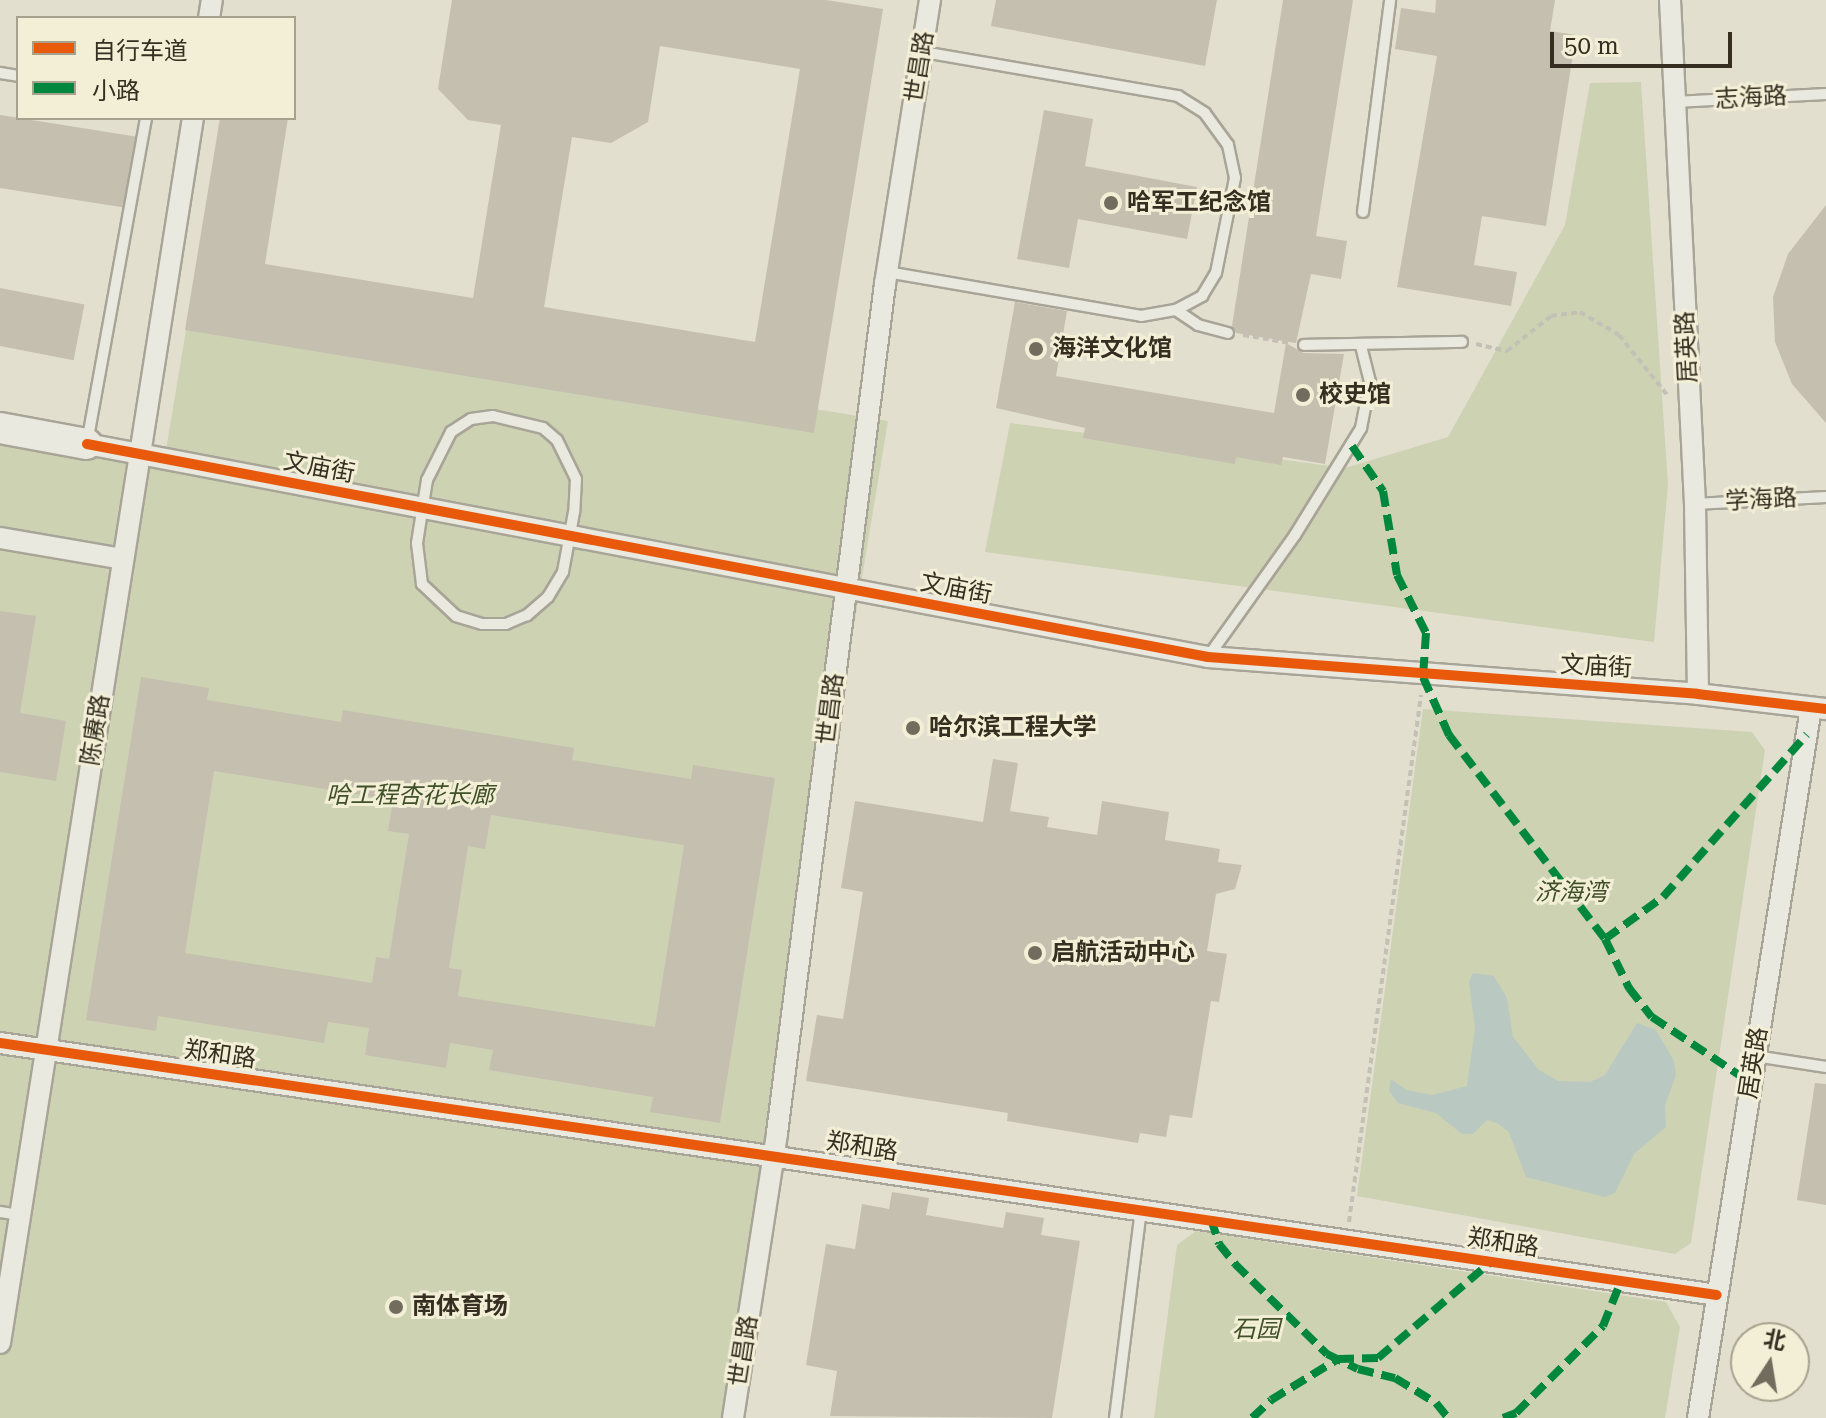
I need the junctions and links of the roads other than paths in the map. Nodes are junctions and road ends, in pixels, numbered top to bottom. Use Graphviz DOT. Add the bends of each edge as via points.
graph roads {
  1 [pos="930,0"];
  2 [pos="1390,0"];
  3 [pos="1670,0"];
  4 [pos="922,52"];
  5 [pos="1826,94"];
  6 [pos="1675,102"];
  7 [pos="146,120"];
  8 [pos="193,120"];
  9 [pos="1363,212"];
  10 [pos="887,272"];
  11 [pos="1176,310"];
  12 [pos="1228,333"];
  13 [pos="1462,342"];
  14 [pos="1304,345"];
  15 [pos="1361,345"];
  16 [pos="0,428"];
  17 [pos="87,444"];
  18 [pos="140,455"];
  19 [pos="1826,497"];
  20 [pos="1695,504"];
  21 [pos="423,508"];
  22 [pos="570,536"];
  23 [pos="0,538"];
  24 [pos="123,559"];
  25 [pos="846,588"];
  26 [pos="1208,657"];
  27 [pos="1698,694"];
  28 [pos="1818,708"];
  29 [pos="0,1043"];
  30 [pos="45,1050"];
  31 [pos="1755,1056"];
  32 [pos="1826,1067"];
  33 [pos="774,1154"];
  34 [pos="1141,1209"];
  35 [pos="10,1214"];
  36 [pos="1717,1295"];
  37 [pos="0,1343"];
  38 [pos="733,1418"];
  39 [pos="1115,1418"];
  40 [pos="1698,1418"];
  1 -- 4 [label="street, 世昌路"];
  2 -- 9 [label="lane"];
  3 -- 6 [label="street, 居英路"];
  4 -- 10 [label="street, 世昌路"];
  4 -- 11 [label="lane" via="1178,96 1205,113 1228,145 1235,178 1216,273 1202,296"];
  5 -- 6 [label="lane, 志海路"];
  6 -- 20 [label="street, 居英路"];
  7 -- 17 [label="lane"];
  8 -- 18 [label="street, 陈赓路"];
  10 -- 11 [label="lane" via="1141,316"];
  10 -- 25 [label="street, 世昌路"];
  11 -- 12 [label="lane" via="1198,325"];
  13 -- 15 [label="lane"];
  14 -- 15 [label="lane"];
  15 -- 26 [label="lane" via="1370,382 1361,428 1295,535"];
  16 -- 17 [label="main road, 文庙街"];
  17 -- 18 [label="street, 文庙街"];
  18 -- 21 [label="street, 文庙街"];
  18 -- 24 [label="street, 陈赓路"];
  19 -- 20 [label="lane, 学海路"];
  20 -- 27 [label="street, 居英路"];
  21 -- 22 [label="street, 文庙街"];
  21 -- 22 [label="lane" via="417,543 422,584 456,616 482,624 516,620 548,597 563,572"];
  21 -- 22 [label="lane" via="427,480 451,432 471,419 493,416 543,428 570,458 576,479"];
  22 -- 25 [label="street, 文庙街"];
  23 -- 24 [label="street"];
  24 -- 30 [label="street, 陈赓路"];
  25 -- 26 [label="street, 文庙街"];
  25 -- 33 [label="street, 世昌路"];
  26 -- 27 [label="street, 文庙街"];
  27 -- 28 [label="street, 文庙街"];
  28 -- 31 [label="street, 居英路"];
  29 -- 30 [label="street, 郑和路"];
  30 -- 33 [label="street, 郑和路"];
  30 -- 35 [label="street, 陈赓路"];
  31 -- 32 [label="lane"];
  31 -- 36 [label="street, 居英路"];
  33 -- 34 [label="street, 郑和路"];
  33 -- 38 [label="street, 世昌路"];
  34 -- 36 [label="street, 郑和路"];
  34 -- 39 [label="lane"];
  35 -- 37 [label="street, 陈赓路"];
  36 -- 40 [label="street, 居英路"];
}
